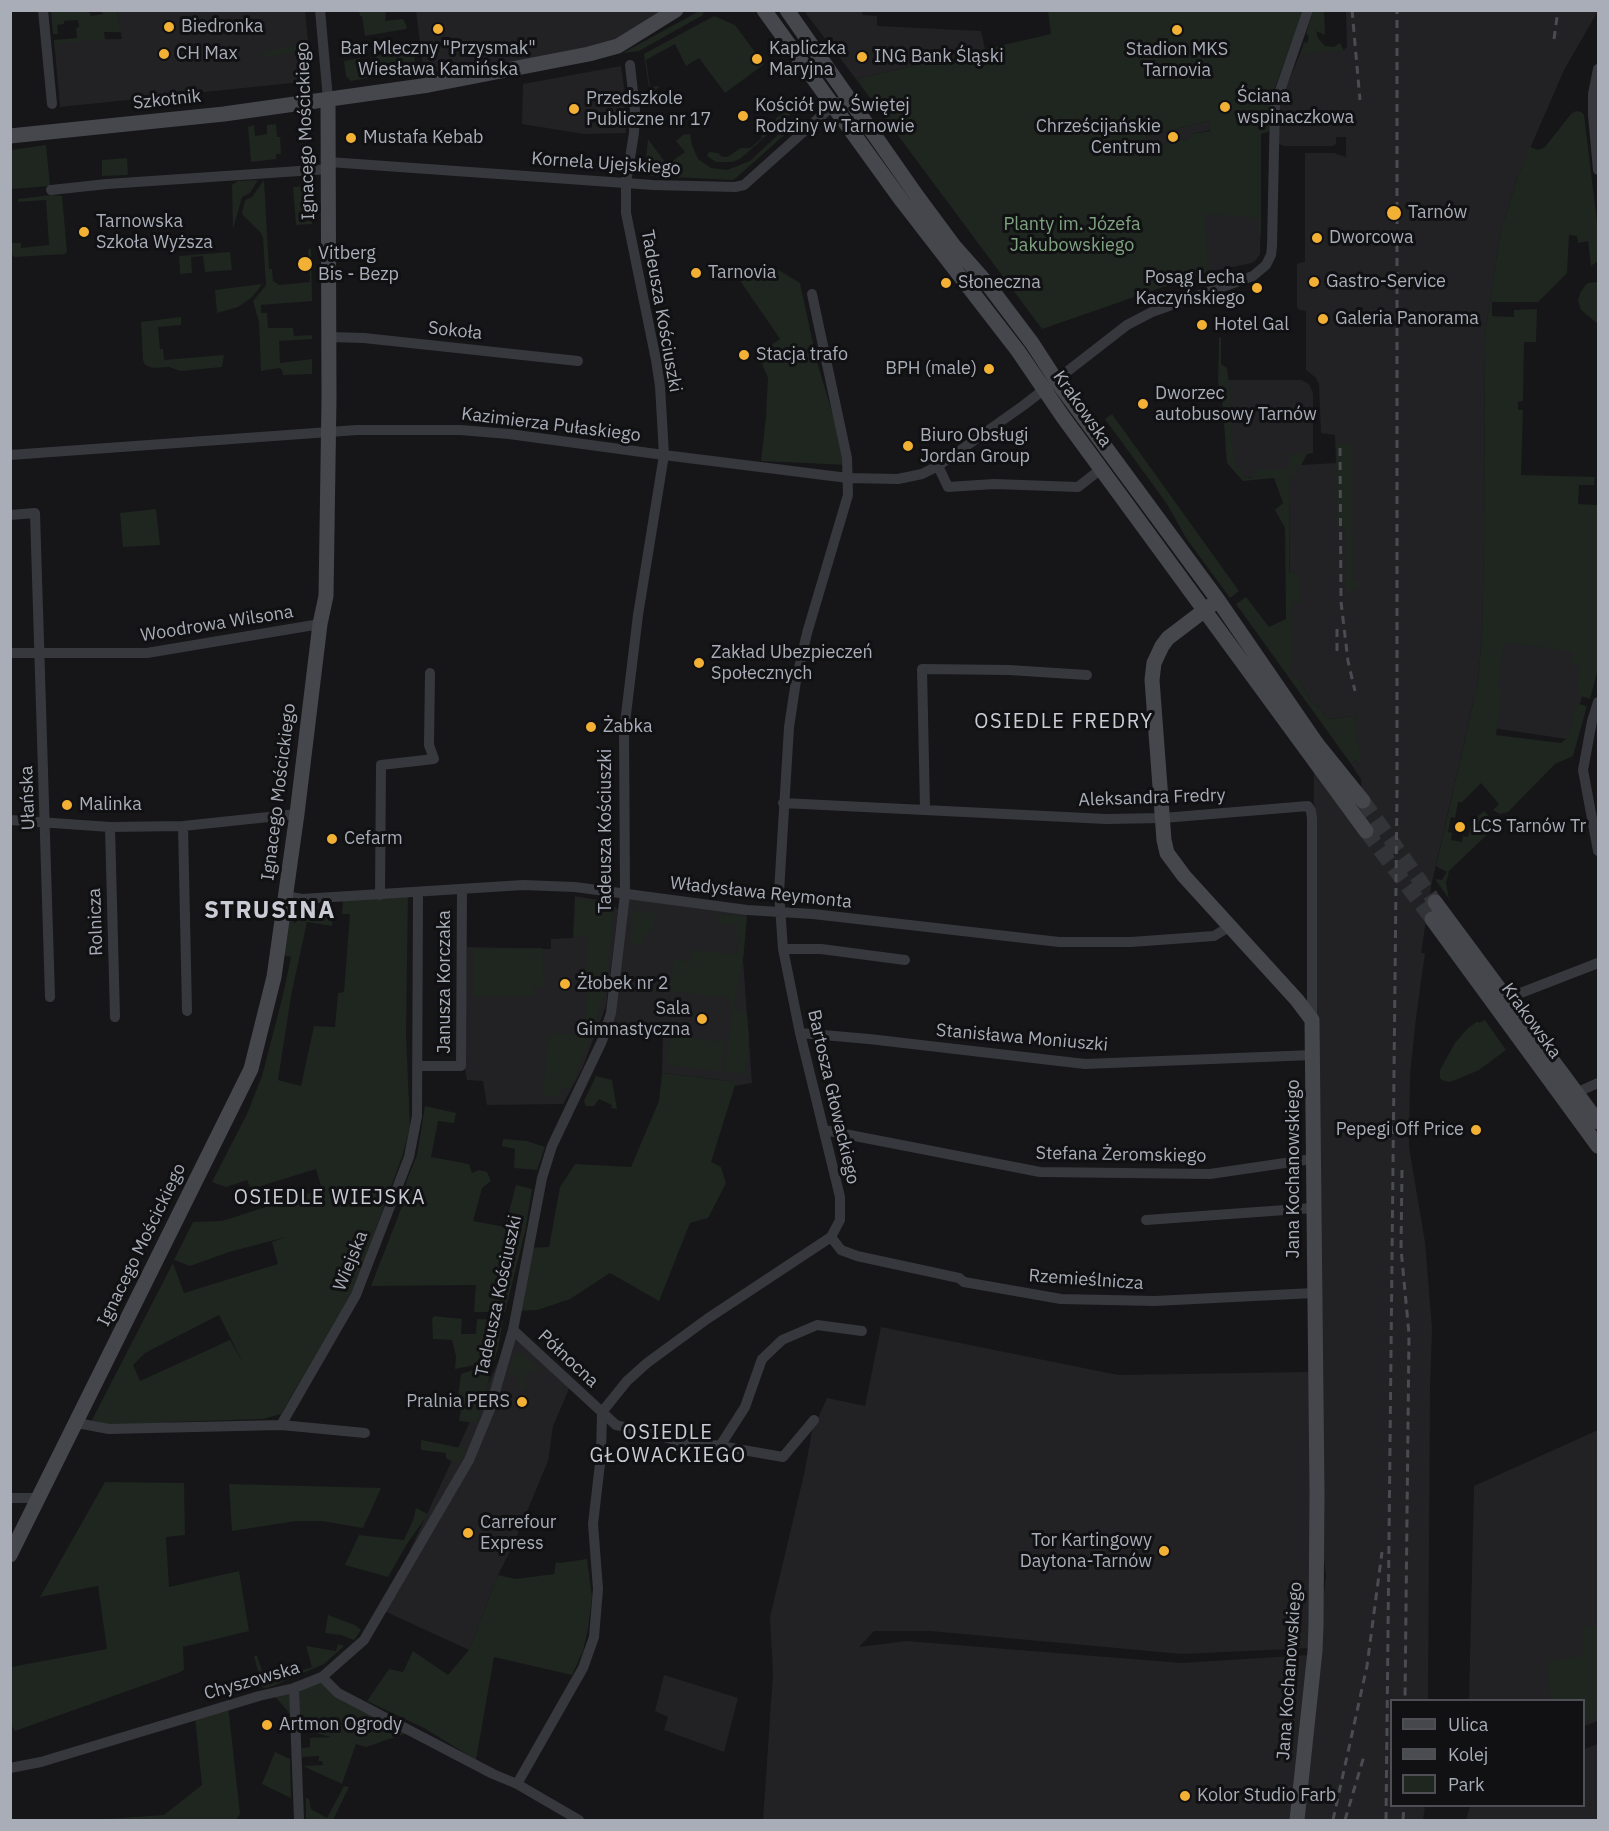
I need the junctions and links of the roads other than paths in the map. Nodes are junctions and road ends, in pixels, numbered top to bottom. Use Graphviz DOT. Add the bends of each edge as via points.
graph roads {
  1 [pos="43,10"];
  2 [pos="320,10"];
  3 [pos="676,10"];
  4 [pos="764,10"];
  5 [pos="787,10"];
  6 [pos="1308,10"];
  7 [pos="630,65"];
  8 [pos="1599,69"];
  9 [pos="847,97"];
  10 [pos="328,99"];
  11 [pos="52,104"];
  12 [pos="832,106"];
  13 [pos="10,136"];
  14 [pos="329,165"];
  15 [pos="1599,170"];
  16 [pos="626,183"];
  17 [pos="51,190"];
  18 [pos="812,294"];
  19 [pos="329,337"];
  20 [pos="578,361"];
  21 [pos="1050,385"];
  22 [pos="328,433"];
  23 [pos="10,454"];
  24 [pos="664,455"];
  25 [pos="938,466"];
  26 [pos="1101,469"];
  27 [pos="848,478"];
  28 [pos="10,515"];
  29 [pos="1218,600"];
  30 [pos="1205,609"];
  31 [pos="321,624"];
  32 [pos="10,652"];
  33 [pos="39,653"];
  34 [pos="430,673"];
  35 [pos="1087,675"];
  36 [pos="1599,702"];
  37 [pos="1599,752"];
  38 [pos="1587,755"];
  39 [pos="1363,801"];
  40 [pos="783,803"];
  41 [pos="925,809"];
  42 [pos="297,814"];
  43 [pos="1163,818"];
  44 [pos="10,820"];
  45 [pos="45,821"];
  46 [pos="183,826"];
  47 [pos="110,827"];
  48 [pos="1366,831"];
  49 [pos="1599,851"];
  50 [pos="462,890"];
  51 [pos="417,892"];
  52 [pos="625,894"];
  53 [pos="380,895"];
  54 [pos="286,896"];
  55 [pos="1435,902"];
  56 [pos="780,912"];
  57 [pos="1432,919"];
  58 [pos="1229,927"];
  59 [pos="783,949"];
  60 [pos="905,960"];
  61 [pos="1599,963"];
  62 [pos="50,997"];
  63 [pos="1500,1001"];
  64 [pos="188,1011"];
  65 [pos="115,1017"];
  66 [pos="1312,1020"];
  67 [pos="800,1033"];
  68 [pos="1313,1055"];
  69 [pos="417,1066"];
  70 [pos="1599,1083"];
  71 [pos="1577,1091"];
  72 [pos="1563,1101"];
  73 [pos="1599,1122"];
  74 [pos="824,1130"];
  75 [pos="1599,1146"];
  76 [pos="1312,1159"];
  77 [pos="1313,1208"];
  78 [pos="1146,1220"];
  79 [pos="831,1237"];
  80 [pos="1314,1293"];
  81 [pos="513,1330"];
  82 [pos="862,1331"];
  83 [pos="602,1412"];
  84 [pos="814,1420"];
  85 [pos="77,1423"];
  86 [pos="281,1425"];
  87 [pos="365,1433"];
  88 [pos="720,1446"];
  89 [pos="10,1498"];
  90 [pos="39,1498"];
  91 [pos="10,1555"];
  92 [pos="322,1677"];
  93 [pos="294,1688"];
  94 [pos="10,1768"];
  95 [pos="517,1784"];
  96 [pos="299,1821"];
  97 [pos="579,1821"];
  98 [pos="1297,1821"];
  1 -- 11 [label="street"];
  2 -- 10 [label="street, Ignacego Mościckiego"];
  3 -- 10 [label="street, Szkotnik" via="618,46 589,54 429,86"];
  4 -- 12 [label="street, Krakowska"];
  5 -- 9 [label="street, Krakowska"];
  6 -- 21 [label="street" via="1277,98 1271,255 1263,268 1239,282 1144,316"];
  7 -- 16 [label="street, Tadeusza Kościuszki" via="635,110"];
  8 -- 15 [label="street" via="1593,94"];
  9 -- 12 [label="street, Kornela Ujejskiego"];
  9 -- 21 [label="street, Krakowska" via="954,246 1032,343"];
  10 -- 13 [label="street, Szkotnik"];
  10 -- 14 [label="street, Ignacego Mościckiego"];
  12 -- 16 [label="street, Kornela Ujejskiego" via="744,184 704,187"];
  12 -- 21 [label="street, Krakowska" via="1018,351"];
  14 -- 16 [label="street, Kornela Ujejskiego"];
  14 -- 17 [label="street, Kornela Ujejskiego"];
  14 -- 19 [label="street, Ignacego Mościckiego"];
  16 -- 24 [label="street, Tadeusza Kościuszki" via="626,213 660,386"];
  18 -- 27 [label="street, Bartosza Głowackiego" via="846,450"];
  19 -- 20 [label="street, Sokoła"];
  19 -- 22 [label="street, Ignacego Mościckiego"];
  21 -- 25 [label="street, Kazimierza Pułaskiego"];
  21 -- 26 [label="street, Krakowska"];
  21 -- 29 [label="street, Krakowska"];
  22 -- 23 [label="street, Kazimierza Pułaskiego"];
  22 -- 24 [label="street, Kazimierza Pułaskiego" via="484,431"];
  22 -- 31 [label="street, Ignacego Mościckiego" via="326,596"];
  24 -- 27 [label="street, Kazimierza Pułaskiego"];
  24 -- 52 [label="street, Tadeusza Kościuszki" via="624,738"];
  25 -- 26 [label="street" via="948,487 1078,487"];
  25 -- 27 [label="street, Kazimierza Pułaskiego" via="898,479"];
  26 -- 30 [label="street, Krakowska"];
  27 -- 40 [label="street, Bartosza Głowackiego" via="848,495 796,681"];
  28 -- 33 [label="street, Ułańska" via="35,513"];
  29 -- 30 [label="street"];
  29 -- 39 [label="street, Krakowska" via="1317,744"];
  30 -- 43 [label="street" via="1168,638 1154,663 1152,681"];
  30 -- 48 [label="street, Krakowska"];
  31 -- 33 [label="street, Woodrowa Wilsona" via="147,653"];
  31 -- 42 [label="street, Ignacego Mościckiego"];
  32 -- 33 [label="street, Woodrowa Wilsona"];
  33 -- 45 [label="street, Ułańska"];
  34 -- 53 [label="street" via="429,745 434,759 381,765"];
  35 -- 41 [label="street" via="922,669"];
  36 -- 38 [label="street"];
  37 -- 38 [label="street"];
  38 -- 49 [label="street" via="1583,770"];
  40 -- 41 [label="street, Aleksandra Fredry"];
  40 -- 56 [label="street, Bartosza Głowackiego"];
  41 -- 43 [label="street, Aleksandra Fredry" via="1106,819"];
  42 -- 46 [label="street"];
  42 -- 54 [label="street, Ignacego Mościckiego"];
  43 -- 58 [label="street" via="1167,853"];
  43 -- 66 [label="street, Aleksandra Fredry" via="1305,805 1310,808"];
  44 -- 45 [label="street"];
  45 -- 47 [label="street"];
  45 -- 62 [label="street, Ułańska"];
  46 -- 47 [label="street"];
  46 -- 64 [label="street"];
  47 -- 65 [label="street, Rolnicza"];
  50 -- 51 [label="street, Władysława Reymonta"];
  50 -- 52 [label="street, Władysława Reymonta" via="524,885"];
  50 -- 69 [label="street, Janusza Korczaka" via="461,1066"];
  51 -- 53 [label="street, Władysława Reymonta"];
  51 -- 69 [label="street, Wiejska"];
  52 -- 56 [label="street, Władysława Reymonta"];
  52 -- 81 [label="street, Tadeusza Kościuszki" via="611,1013 545,1167"];
  53 -- 54 [label="street, Władysława Reymonta"];
  54 -- 85 [label="street, Ignacego Mościckiego" via="274,977 251,1069"];
  55 -- 63 [label="street, Krakowska"];
  56 -- 58 [label="street, Władysława Reymonta" via="1059,942 1214,936"];
  56 -- 59 [label="street, Bartosza Głowackiego"];
  57 -- 63 [label="street, Krakowska"];
  58 -- 66 [label="street"];
  59 -- 60 [label="street" via="821,949"];
  59 -- 67 [label="street, Bartosza Głowackiego"];
  61 -- 63 [label="street"];
  63 -- 71 [label="street, Krakowska"];
  63 -- 72 [label="street, Krakowska"];
  66 -- 68 [label="street, Jana Kochanowskiego"];
  67 -- 68 [label="street, Stanisława Moniuszki" via="1085,1064"];
  67 -- 74 [label="street, Bartosza Głowackiego"];
  68 -- 76 [label="street, Jana Kochanowskiego"];
  69 -- 86 [label="street, Wiejska" via="417,1116 410,1157 401,1181 356,1295"];
  70 -- 71 [label="street"];
  71 -- 72 [label="street"];
  71 -- 73 [label="street, Krakowska"];
  72 -- 75 [label="street, Krakowska"];
  74 -- 76 [label="street, Stefana Żeromskiego" via="1040,1172 1210,1174"];
  74 -- 79 [label="street, Bartosza Głowackiego" via="841,1207 840,1220"];
  76 -- 77 [label="street, Jana Kochanowskiego"];
  77 -- 78 [label="street"];
  77 -- 80 [label="street, Jana Kochanowskiego"];
  79 -- 80 [label="street, Rzemieślnicza" via="841,1250 857,1256 964,1282 1061,1299 1155,1301"];
  79 -- 83 [label="street" via="647,1363"];
  80 -- 98 [label="street, Jana Kochanowskiego" via="1316,1642"];
  81 -- 83 [label="street, Północna"];
  81 -- 92 [label="street, Tadeusza Kościuszki" via="490,1409 469,1461 364,1640"];
  82 -- 88 [label="street" via="817,1325 782,1340 762,1359 745,1407"];
  83 -- 88 [label="street, Północna" via="616,1425 679,1442"];
  83 -- 95 [label="street" via="592,1524 598,1589 594,1637 583,1668"];
  84 -- 88 [label="street, Północna" via="783,1457"];
  85 -- 86 [label="street" via="109,1429"];
  85 -- 90 [label="street, Ignacego Mościckiego"];
  86 -- 87 [label="street"];
  89 -- 90 [label="street"];
  90 -- 91 [label="street, Ignacego Mościckiego"];
  92 -- 93 [label="street, Chyszowska"];
  92 -- 95 [label="street, Chyszowska" via="338,1693"];
  93 -- 94 [label="street, Chyszowska"];
  93 -- 96 [label="street"];
  95 -- 97 [label="street, Chyszowska"];
}
